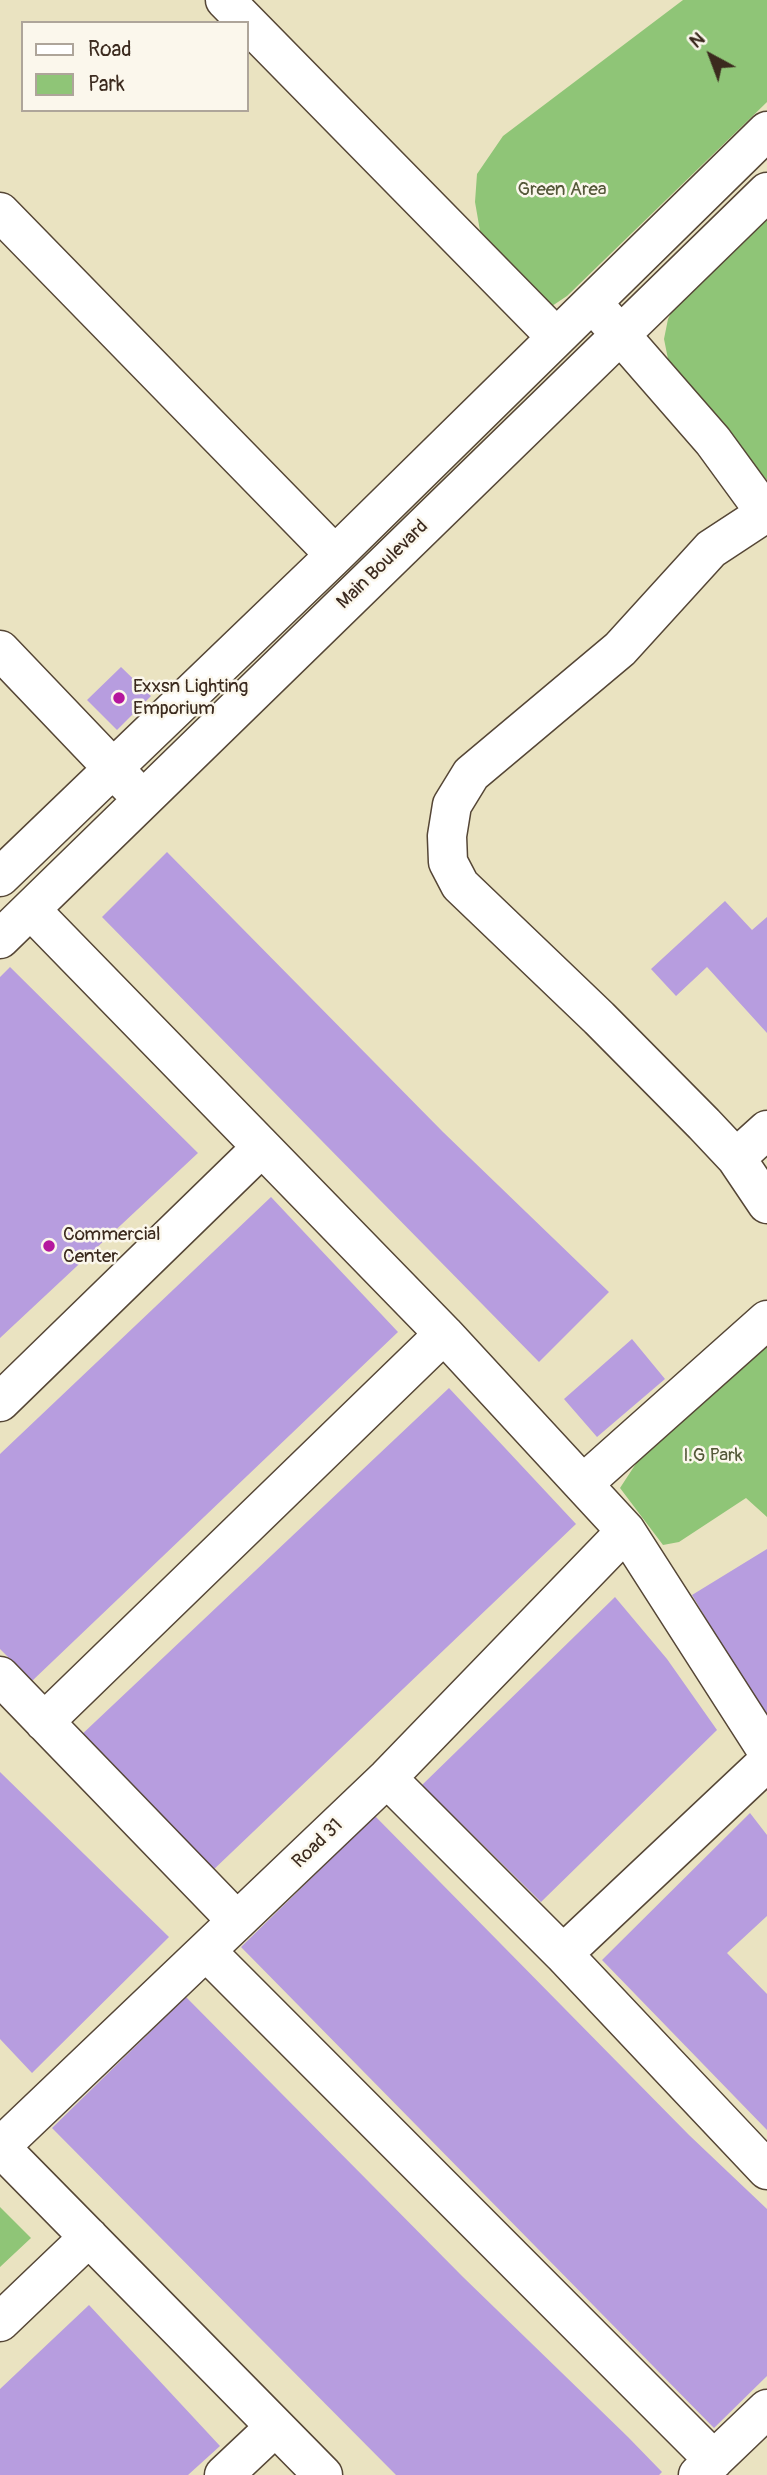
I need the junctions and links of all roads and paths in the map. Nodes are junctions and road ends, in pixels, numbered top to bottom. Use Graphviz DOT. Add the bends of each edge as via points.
graph roads {
  1 [pos="225,0"];
  2 [pos="246,21"];
  3 [pos="248,23"];
  4 [pos="767,131"];
  5 [pos="767,192"];
  6 [pos="0,212"];
  7 [pos="590,302"];
  8 [pos="620,334"];
  9 [pos="556,337"];
  10 [pos="766,514"];
  11 [pos="335,555"];
  12 [pos="0,650"];
  13 [pos="113,768"];
  14 [pos="142,800"];
  15 [pos="0,877"];
  16 [pos="31,910"];
  17 [pos="0,939"];
  18 [pos="767,1130"];
  19 [pos="260,1149"];
  20 [pos="736,1158"];
  21 [pos="767,1204"];
  22 [pos="767,1320"];
  23 [pos="444,1334"];
  24 [pos="0,1402"];
  25 [pos="584,1483"];
  26 [pos="626,1531"];
  27 [pos="0,1676"];
  28 [pos="44,1722"];
  29 [pos="767,1751"];
  30 [pos="767,1762"];
  31 [pos="387,1778"];
  32 [pos="237,1921"];
  33 [pos="206,1951"];
  34 [pos="564,1954"];
  35 [pos="0,2147"];
  36 [pos="767,2170"];
  37 [pos="89,2237"];
  38 [pos="0,2322"];
  39 [pos="767,2409"];
  40 [pos="275,2427"];
  41 [pos="706,2467"];
  42 [pos="224,2475"];
  43 [pos="323,2475"];
  1 -- 2 [label="street"];
  3 -- 9 [label="street"];
  4 -- 7 [label="street"];
  5 -- 8 [label="street, Main Boulevard"];
  6 -- 11 [label="street"];
  7 -- 8 [label="street"];
  7 -- 9 [label="street"];
  8 -- 10 [label="street" via="713,441"];
  8 -- 14 [label="street, Main Boulevard"];
  9 -- 11 [label="street"];
  10 -- 20 [label="street" via="711,549 620,649 471,774 452,805 447,836 448,862 460,885"];
  11 -- 13 [label="street"];
  12 -- 13 [label="street"];
  13 -- 14 [label="street"];
  13 -- 15 [label="street"];
  14 -- 16 [label="street, Main Boulevard"];
  16 -- 17 [label="street, Main Boulevard"];
  16 -- 19 [label="street"];
  18 -- 20 [label="street"];
  19 -- 23 [label="street"];
  19 -- 24 [label="street"];
  20 -- 21 [label="street"];
  22 -- 25 [label="street"];
  23 -- 25 [label="street"];
  23 -- 28 [label="street"];
  25 -- 26 [label="street"];
  26 -- 29 [label="street"];
  26 -- 31 [label="street, Road 31"];
  27 -- 28 [label="street"];
  28 -- 32 [label="street"];
  30 -- 34 [label="street"];
  31 -- 32 [label="street, Road 31"];
  31 -- 34 [label="street"];
  32 -- 33 [label="street, Road 31"];
  33 -- 35 [label="street, Road 31"];
  33 -- 41 [label="street"];
  34 -- 36 [label="street"];
  35 -- 37 [label="street"];
  37 -- 38 [label="street"];
  37 -- 40 [label="street"];
  39 -- 41 [label="street"];
  40 -- 42 [label="street"];
  40 -- 43 [label="street"];
}
